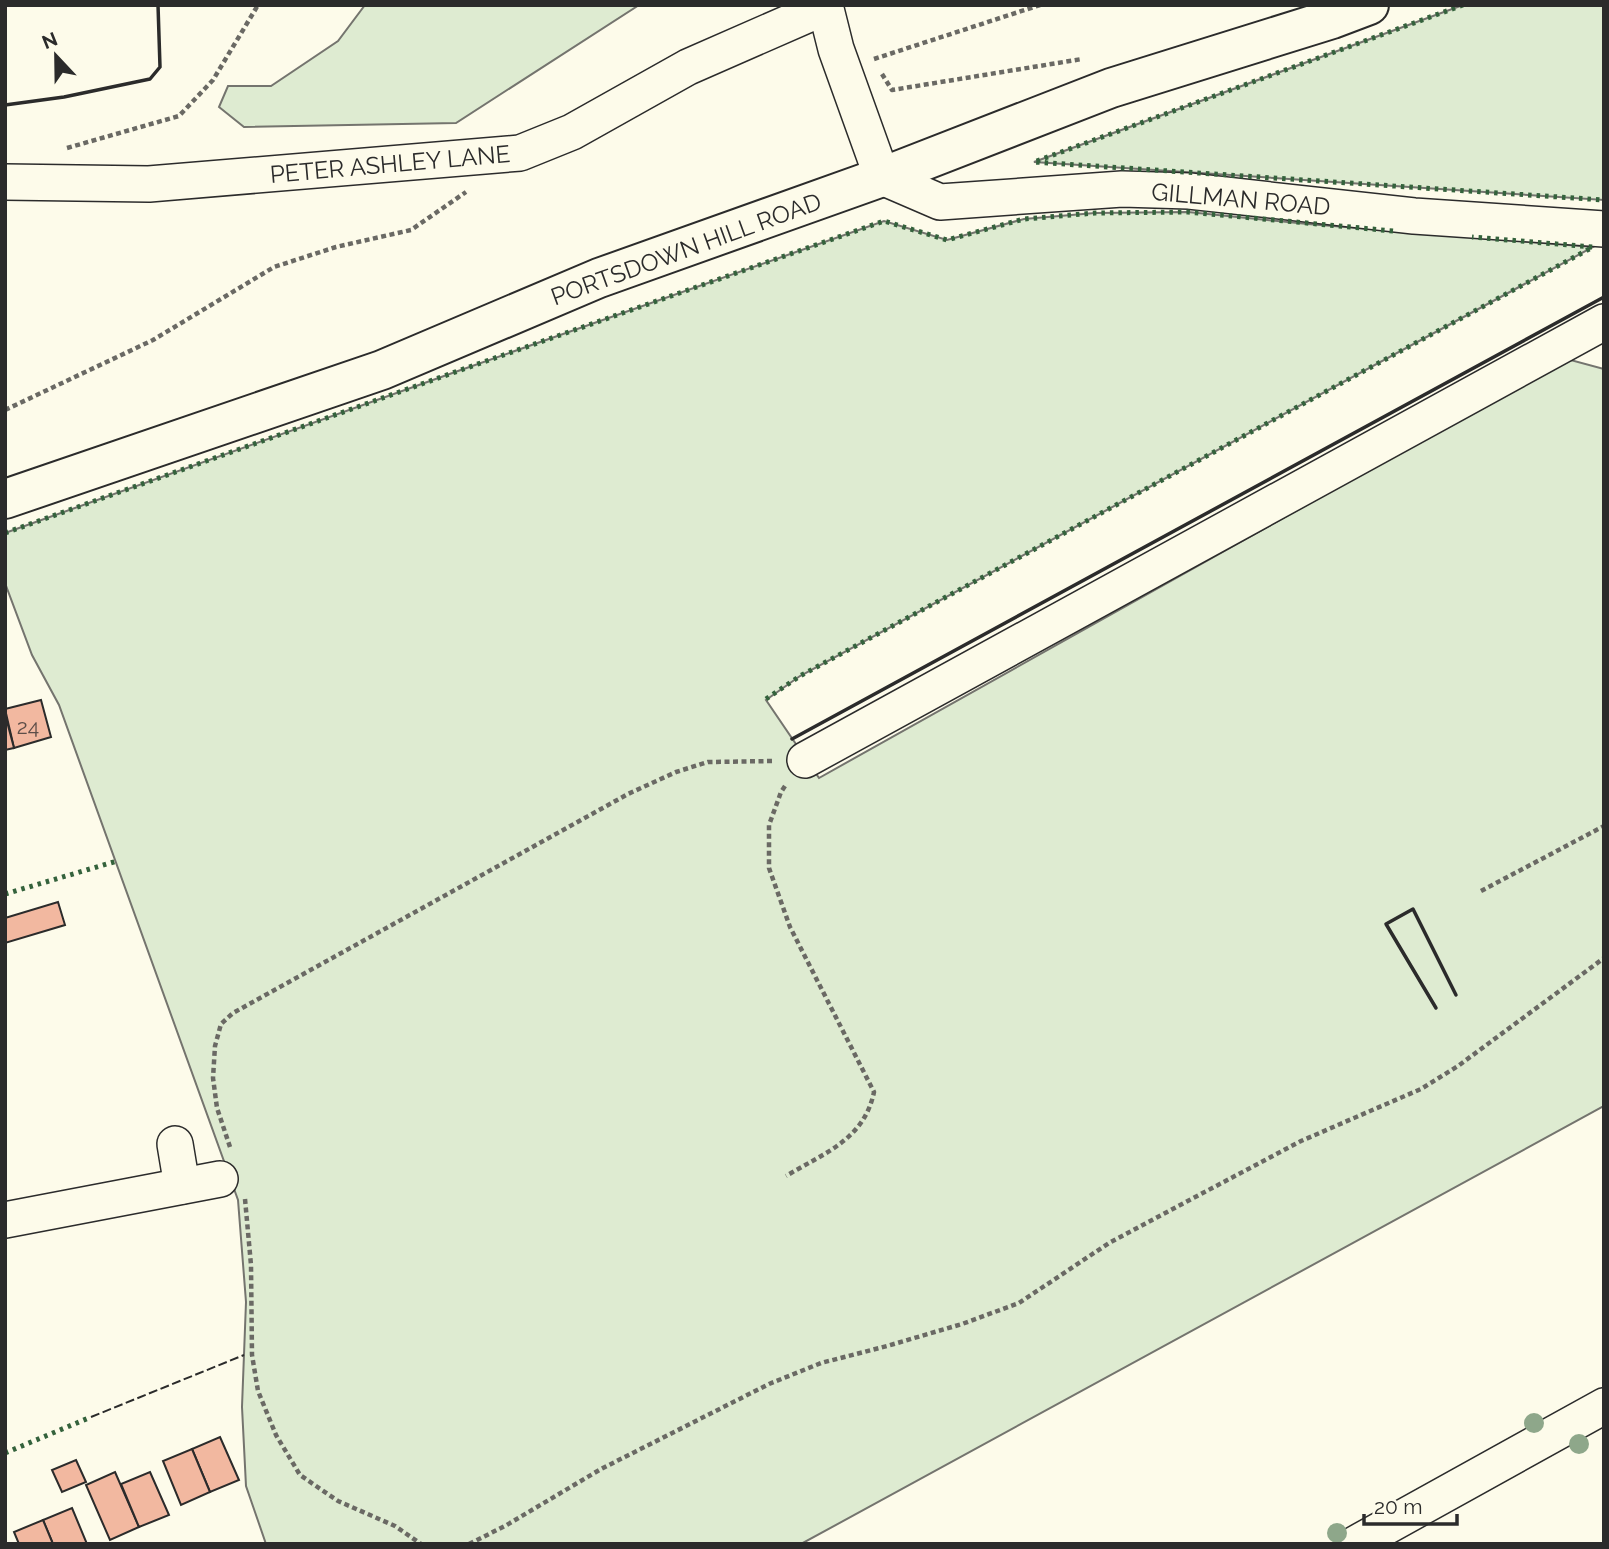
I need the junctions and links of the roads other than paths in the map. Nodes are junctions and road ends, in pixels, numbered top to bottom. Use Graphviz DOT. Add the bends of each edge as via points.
graph roads {
  1 [pos="1369,5"];
  2 [pos="825,6"];
  3 [pos="882,177"];
  4 [pos="5,182"];
  5 [pos="1604,229"];
  6 [pos="1604,322"];
  7 [pos="5,499"];
  8 [pos="805,760"];
  9 [pos="175,1144"];
  10 [pos="233,1179"];
  11 [pos="182,1186"];
  12 [pos="5,1220"];
  13 [pos="1604,1406"];
  14 [pos="1355,1544"];
  1 -- 3 [label="main road, PORTSDOWN HILL ROAD" via="1111,88"];
  2 -- 3 [label="street"];
  2 -- 4 [label="street, PETER ASHLEY LANE" via="688,67 572,132 520,153 149,184"];
  3 -- 5 [label="street, GILLMAN ROAD" via="940,202 1122,189 1189,191 1415,216"];
  3 -- 7 [label="main road, PORTSDOWN HILL ROAD" via="599,278 382,370"];
  6 -- 8 [label="street"];
  9 -- 11 [label="street"];
  10 -- 11 [label="street"];
  11 -- 12 [label="street"];
  13 -- 14 [label="street"];
}
